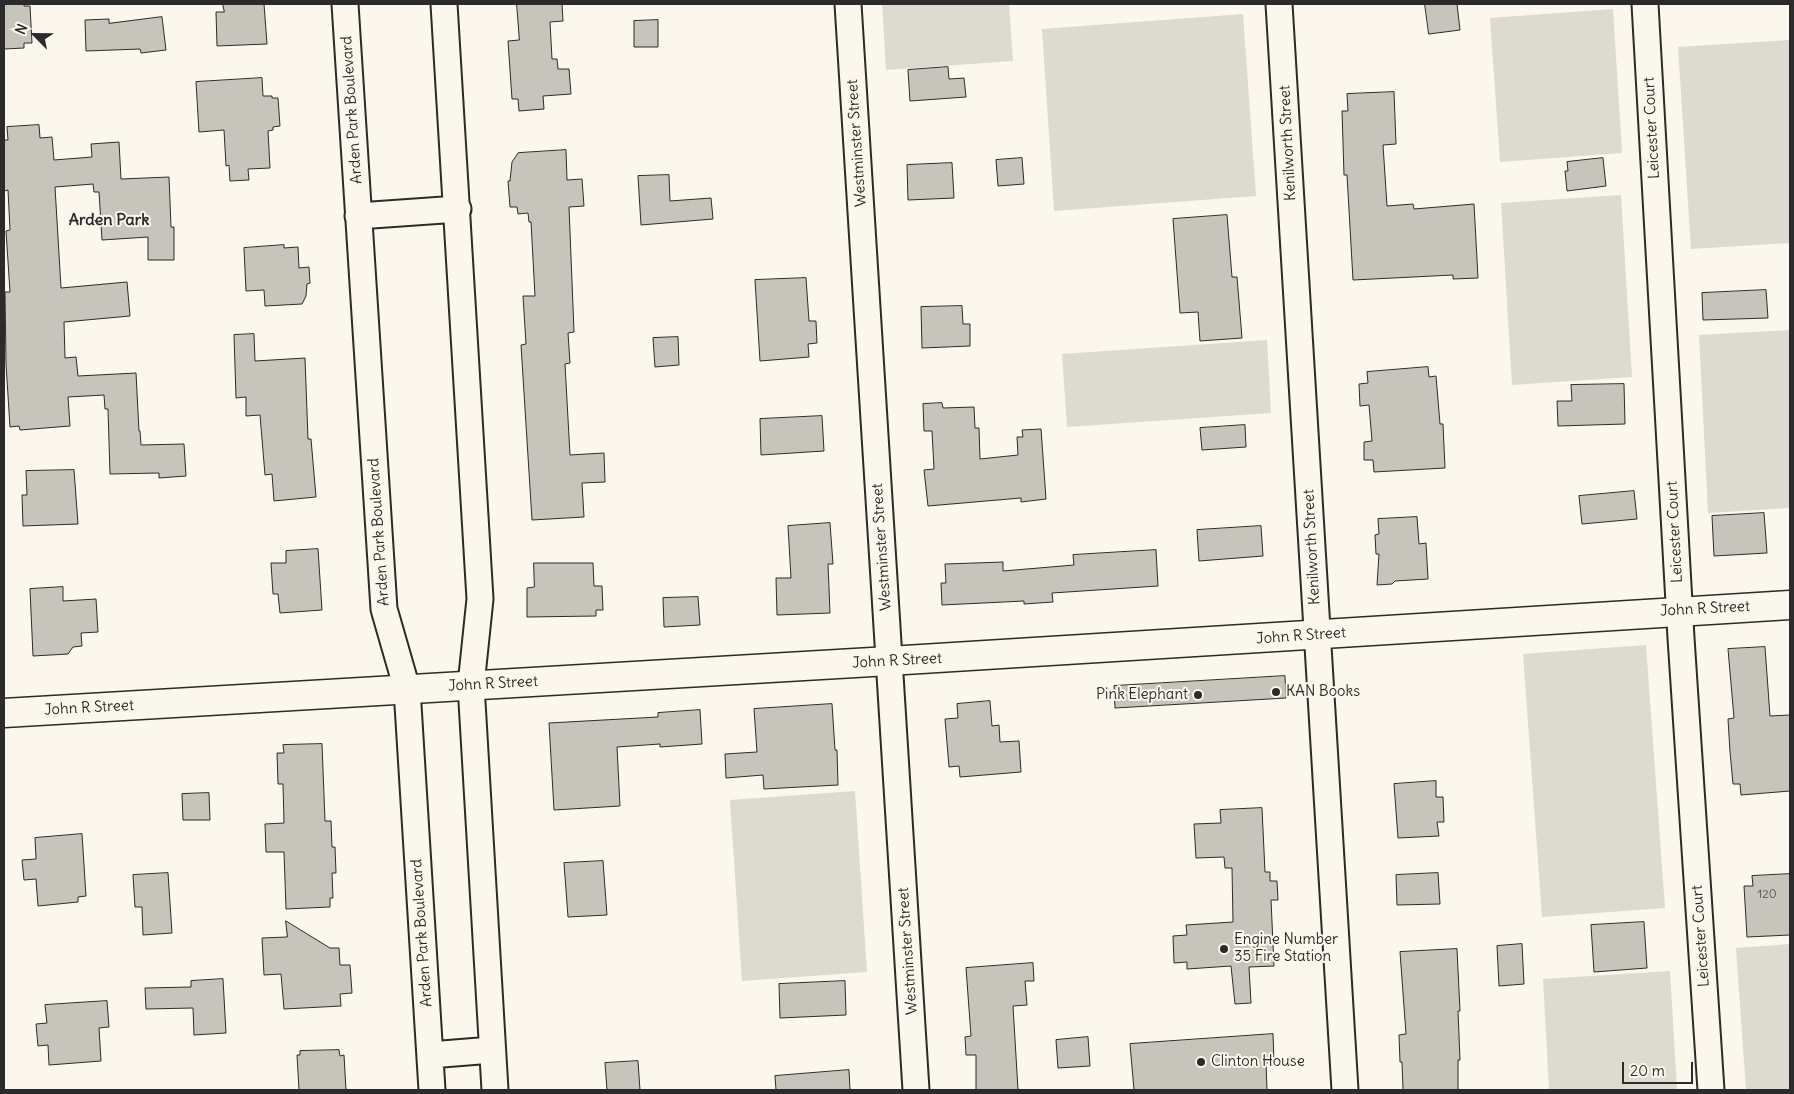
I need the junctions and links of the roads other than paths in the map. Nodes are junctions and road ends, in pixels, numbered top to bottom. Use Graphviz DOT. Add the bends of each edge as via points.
graph roads {
  1 [pos="345,4"];
  2 [pos="444,4"];
  3 [pos="848,4"];
  4 [pos="1279,4"];
  5 [pos="1645,4"];
  6 [pos="458,208"];
  7 [pos="358,216"];
  8 [pos="1790,605"];
  9 [pos="1680,611"];
  10 [pos="1318,635"];
  11 [pos="889,661"];
  12 [pos="471,685"];
  13 [pos="407,689"];
  14 [pos="4,713"];
  15 [pos="492,1050"];
  16 [pos="430,1055"];
  17 [pos="432,1090"];
  18 [pos="495,1090"];
  19 [pos="916,1090"];
  20 [pos="1345,1090"];
  21 [pos="1711,1090"];
  1 -- 7 [label="street, Arden Park Boulevard"];
  2 -- 6 [label="street"];
  3 -- 11 [label="street, Westminster Street"];
  4 -- 10 [label="street, Kenilworth Street"];
  5 -- 9 [label="street, Leicester Court"];
  6 -- 7 [label="street"];
  6 -- 12 [label="street" via="480,599"];
  7 -- 13 [label="street, Arden Park Boulevard" via="384,609"];
  8 -- 9 [label="street, John R Street"];
  9 -- 10 [label="street, John R Street"];
  9 -- 21 [label="street, Leicester Court"];
  10 -- 11 [label="street, John R Street"];
  10 -- 20 [label="street, Kenilworth Street"];
  11 -- 12 [label="street, John R Street"];
  11 -- 19 [label="street, Westminster Street"];
  12 -- 13 [label="street, John R Street"];
  12 -- 15 [label="street"];
  13 -- 14 [label="street, John R Street"];
  13 -- 16 [label="street, Arden Park Boulevard"];
  15 -- 16 [label="street"];
  15 -- 18 [label="street"];
  16 -- 17 [label="street, Arden Park Boulevard"];
}
